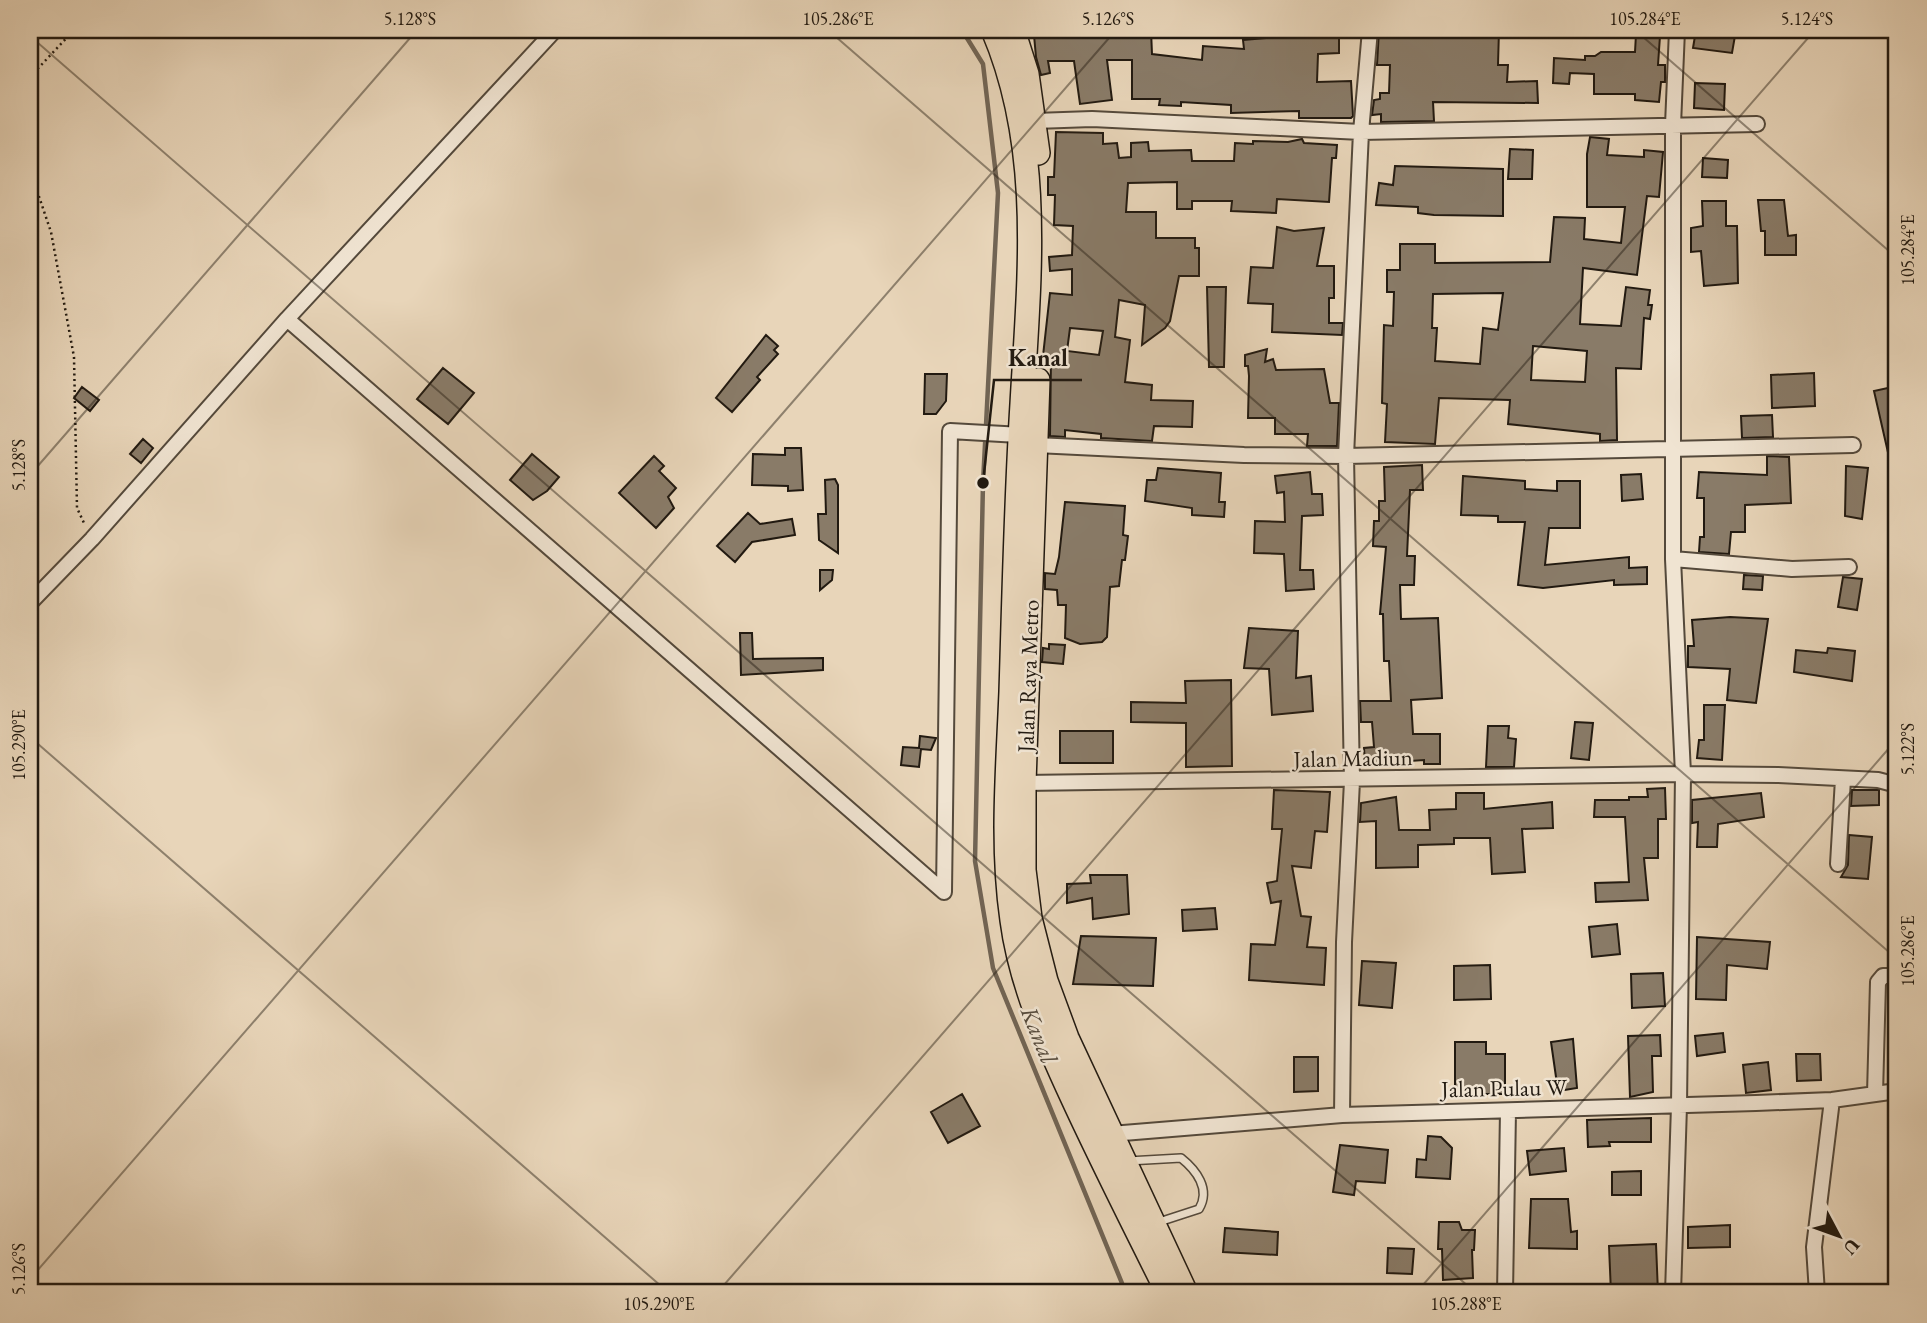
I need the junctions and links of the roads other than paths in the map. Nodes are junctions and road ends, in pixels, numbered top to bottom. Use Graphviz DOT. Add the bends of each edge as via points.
graph roads {
  1 [pos="555,30"];
  2 [pos="993,30"];
  3 [pos="1013,30"];
  4 [pos="1370,30"];
  5 [pos="1677,30"];
  6 [pos="1035,121"];
  7 [pos="1757,124"];
  8 [pos="1673,125"];
  9 [pos="1361,132"];
  10 [pos="287,319"];
  11 [pos="1028,440"];
  12 [pos="1853,445"];
  13 [pos="1673,447"];
  14 [pos="1346,456"];
  15 [pos="1673,559"];
  16 [pos="1849,567"];
  17 [pos="30,603"];
  18 [pos="1683,774"];
  19 [pos="1843,779"];
  20 [pos="1352,781"];
  21 [pos="1024,783"];
  22 [pos="1897,785"];
  23 [pos="1838,864"];
  24 [pos="1897,976"];
  25 [pos="1897,1091"];
  26 [pos="1875,1094"];
  27 [pos="1832,1100"];
  28 [pos="1679,1106"];
  29 [pos="1508,1111"];
  30 [pos="1342,1115"];
  31 [pos="1102,1137"];
  32 [pos="1115,1164"];
  33 [pos="1145,1227"];
  34 [pos="1168,1293"];
  35 [pos="1186,1293"];
  36 [pos="1505,1293"];
  37 [pos="1673,1293"];
  38 [pos="1817,1293"];
  1 -- 10 [label="street"];
  2 -- 11 [label="highway" via="1012,81 1030,195"];
  3 -- 6 [label="highway, Jalan Raya Metro"];
  4 -- 9 [label="street"];
  5 -- 8 [label="street"];
  6 -- 9 [label="street" via="1092,119"];
  6 -- 11 [label="highway, Jalan Raya Metro" via="1041,207"];
  7 -- 8 [label="street"];
  8 -- 9 [label="street"];
  8 -- 13 [label="street"];
  9 -- 14 [label="street"];
  10 -- 11 [label="street" via="944,892 950,431"];
  10 -- 17 [label="street"];
  11 -- 14 [label="street" via="1244,455"];
  11 -- 21 [label="highway, Jalan Raya Metro"];
  11 -- 31 [label="highway" via="1008,780 1012,924 1050,1048"];
  12 -- 13 [label="street"];
  13 -- 14 [label="street"];
  13 -- 15 [label="street"];
  14 -- 20 [label="street"];
  15 -- 16 [label="street" via="1792,569"];
  15 -- 18 [label="street"];
  18 -- 19 [label="street, Jalan Madiun"];
  18 -- 20 [label="street, Jalan Madiun"];
  18 -- 28 [label="street"];
  19 -- 22 [label="street, Jalan Madiun"];
  19 -- 23 [label="street"];
  20 -- 21 [label="street, Jalan Madiun"];
  20 -- 30 [label="street"];
  21 -- 31 [label="highway, Jalan Raya Metro" via="1024,870 1030,918 1046,981"];
  24 -- 26 [label="street" via="1883,976 1878,982"];
  25 -- 26 [label="street, Jalan Pulau W"];
  26 -- 27 [label="street, Jalan Pulau W"];
  27 -- 28 [label="street, Jalan Pulau W"];
  27 -- 38 [label="street" via="1814,1248"];
  28 -- 29 [label="street, Jalan Pulau W"];
  28 -- 37 [label="street"];
  29 -- 30 [label="street, Jalan Pulau W"];
  29 -- 36 [label="street"];
  30 -- 31 [label="street, Jalan Pulau W"];
  31 -- 32 [label="highway"];
  32 -- 33 [label="highway"];
  32 -- 33 [label="lane" via="1181,1158 1198,1175 1204,1196 1199,1209"];
  33 -- 34 [label="highway"];
  33 -- 35 [label="highway"];
}
